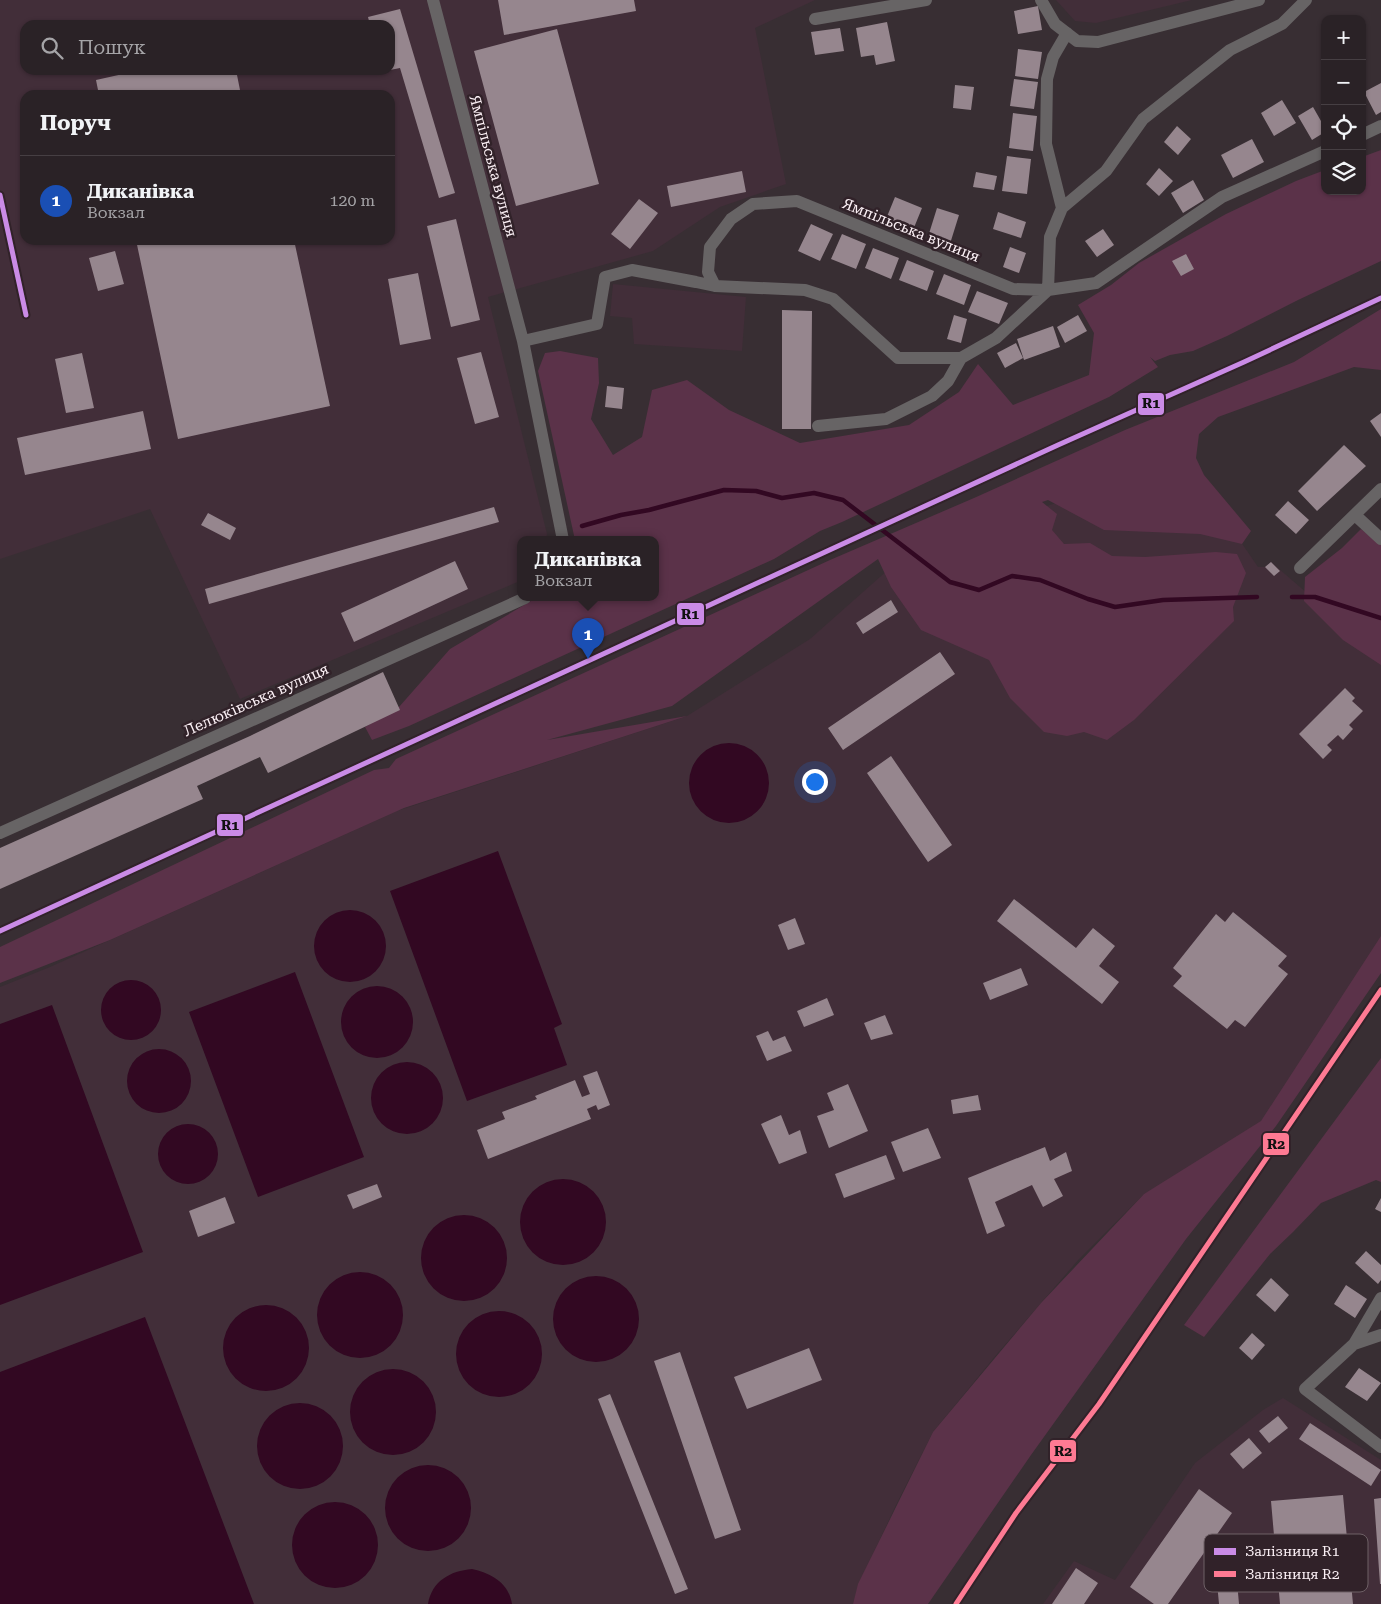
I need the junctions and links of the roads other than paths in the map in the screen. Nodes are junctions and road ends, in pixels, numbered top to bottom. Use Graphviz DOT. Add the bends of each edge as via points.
graph roads {
  1 [pos="433,0"];
  2 [pos="926,0"];
  3 [pos="1041,0"];
  4 [pos="1259,0"];
  5 [pos="1306,0"];
  6 [pos="815,19"];
  7 [pos="1067,33"];
  8 [pos="1381,126"];
  9 [pos="1366,133"];
  10 [pos="1321,153"];
  11 [pos="1062,208"];
  12 [pos="715,286"];
  13 [pos="1048,290"];
  14 [pos="523,341"];
  15 [pos="961,358"];
  16 [pos="818,426"];
  17 [pos="1381,489"];
  18 [pos="1354,515"];
  19 [pos="562,536"];
  20 [pos="1381,539"];
  21 [pos="1300,568"];
  22 [pos="518,601"];
  23 [pos="0,833"];
  24 [pos="1381,1298"];
  25 [pos="1381,1335"];
  26 [pos="1354,1344"];
  27 [pos="1381,1447"];
  1 -- 14 [label="street, Ямпільська вулиця"];
  2 -- 6 [label="street"];
  3 -- 7 [label="street" via="1055,24"];
  4 -- 7 [label="street" via="1098,42 1078,41"];
  5 -- 11 [label="street" via="1282,24 1230,50 1143,119 1106,171"];
  7 -- 11 [label="street" via="1053,57 1047,78 1046,144"];
  8 -- 9 [label="street"];
  10 -- 13 [label="street, Ямпільська вулиця" via="1222,197 1096,283"];
  11 -- 13 [label="street" via="1050,237"];
  12 -- 13 [label="street, Ямпільська вулиця" via="708,272 710,247 731,219 753,204 796,201 1013,289"];
  12 -- 14 [label="street" via="632,270 605,277 597,324"];
  12 -- 15 [label="street" via="805,290 833,299 898,358"];
  13 -- 15 [label="street" via="996,338"];
  14 -- 19 [label="street, Ямпільська вулиця"];
  15 -- 16 [label="street" via="948,381 932,396 886,419"];
  17 -- 18 [label="street"];
  18 -- 20 [label="street"];
  18 -- 21 [label="street"];
  22 -- 23 [label="street, Лелюківська вулиця"];
  24 -- 26 [label="street"];
  25 -- 26 [label="street"];
  26 -- 27 [label="street" via="1305,1389"];
}
